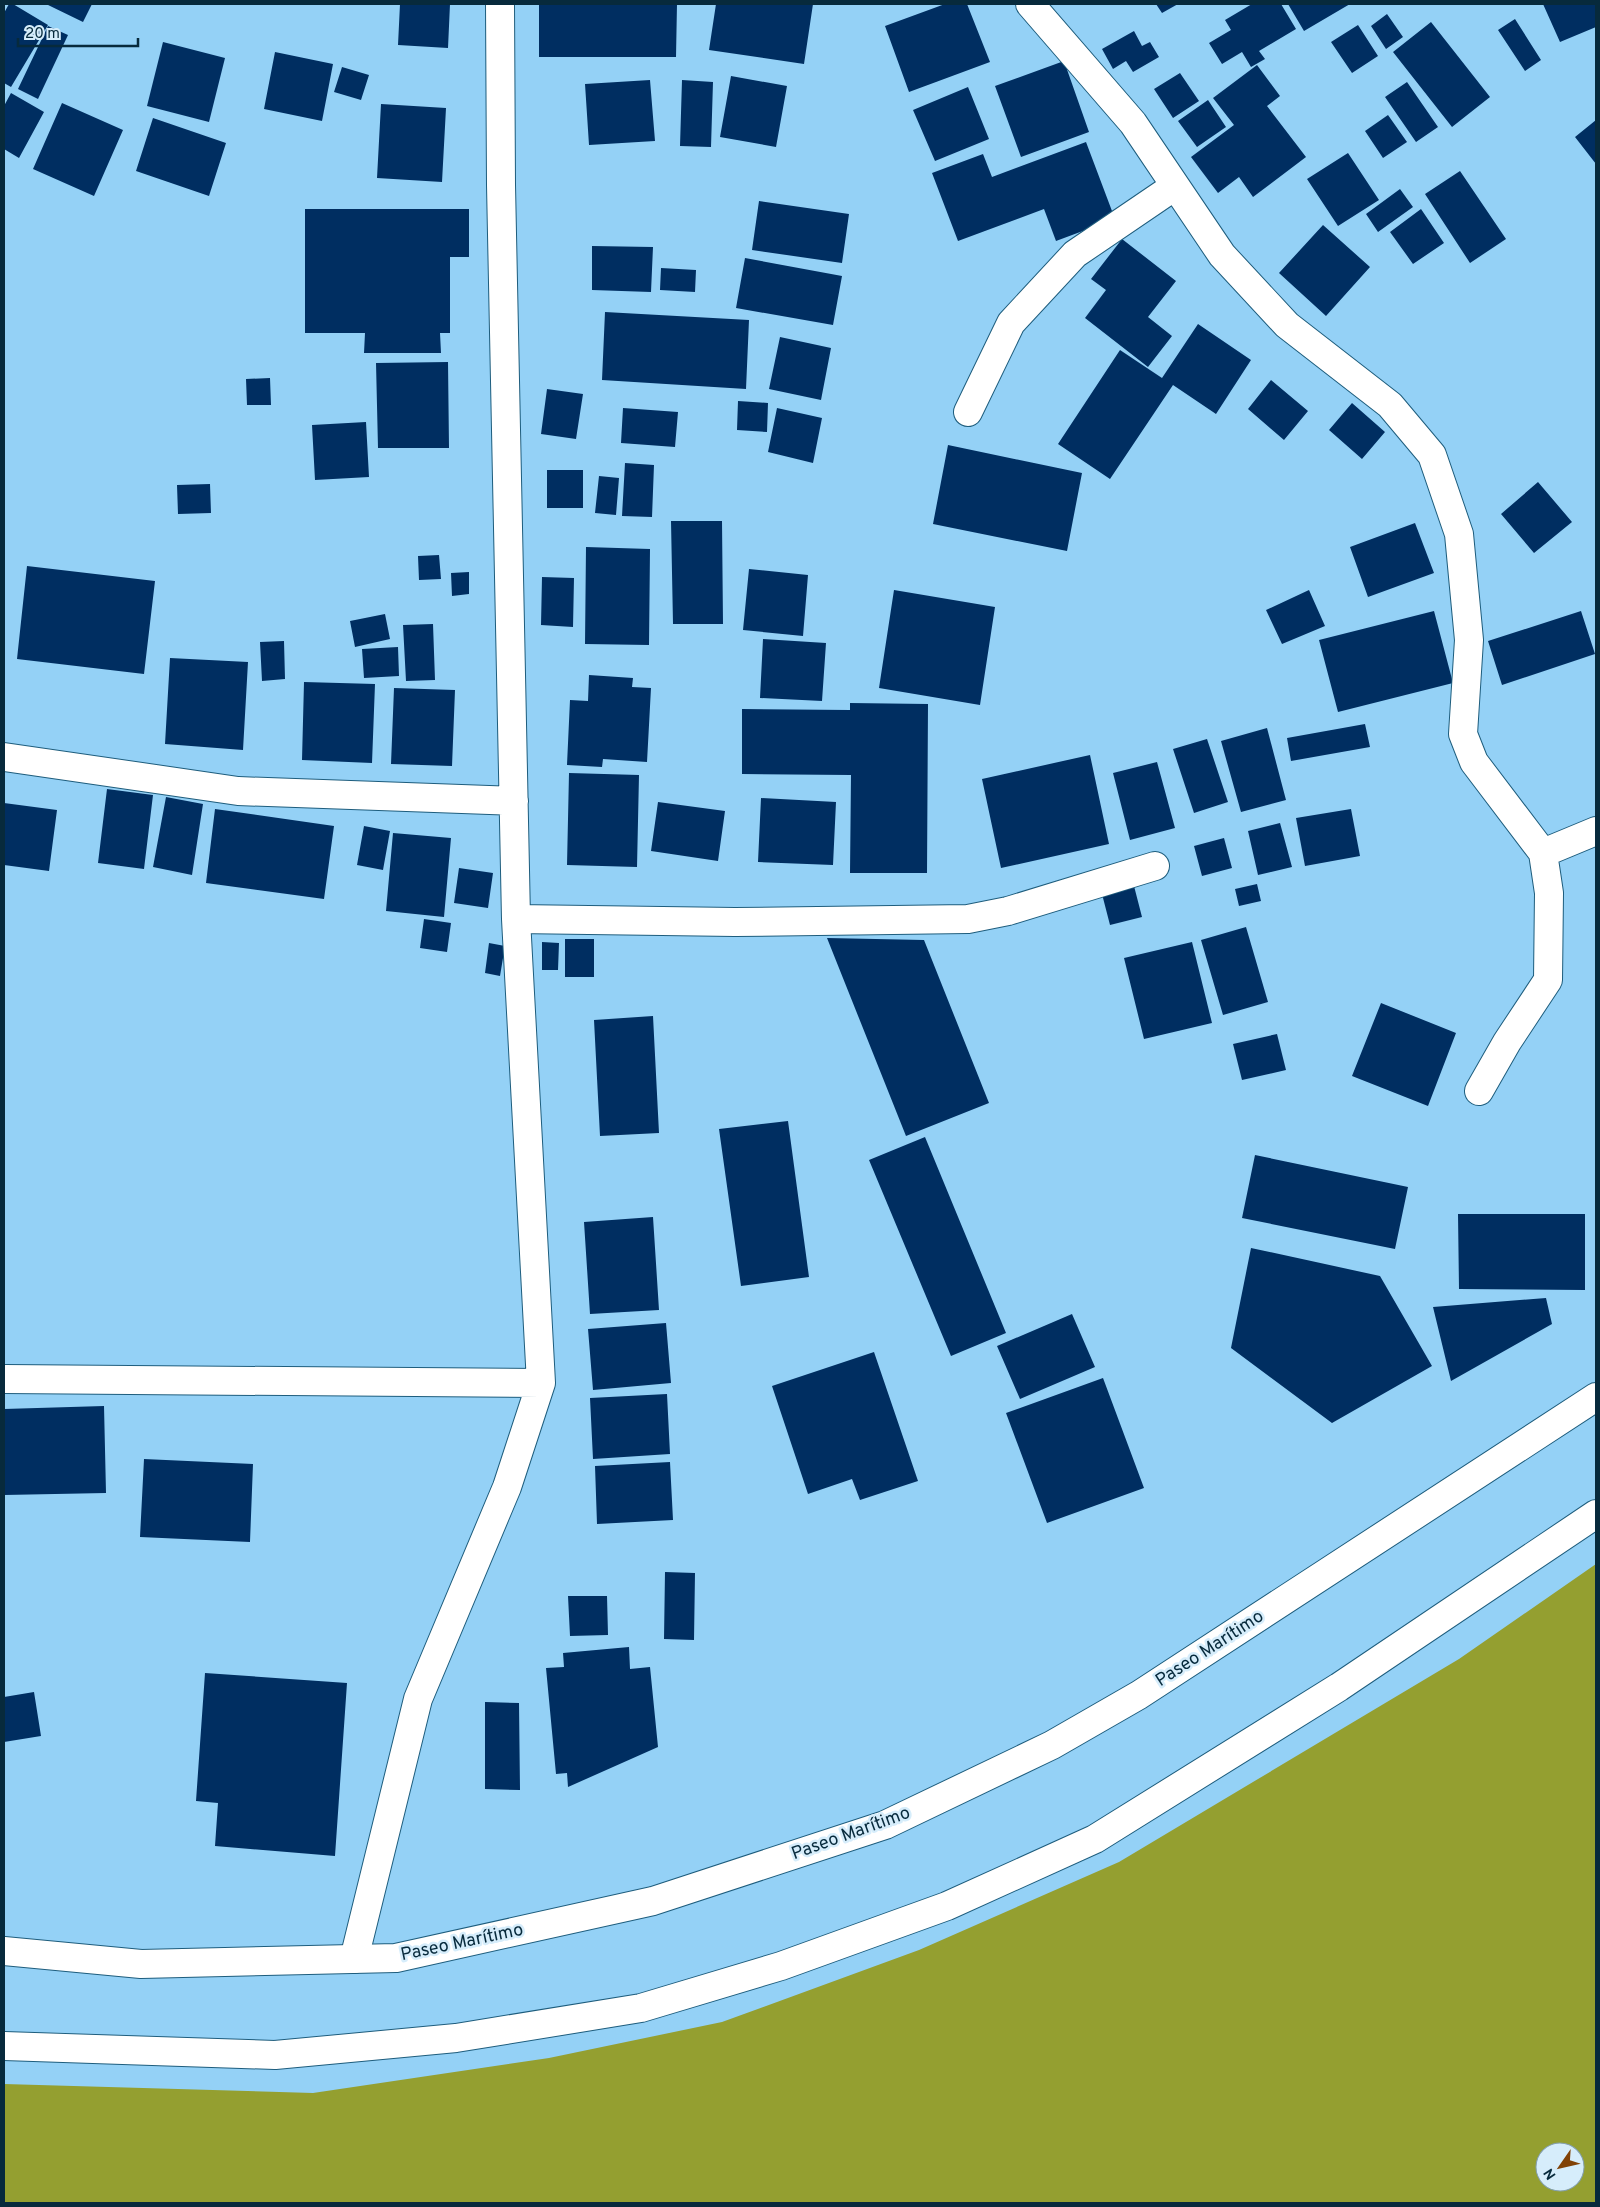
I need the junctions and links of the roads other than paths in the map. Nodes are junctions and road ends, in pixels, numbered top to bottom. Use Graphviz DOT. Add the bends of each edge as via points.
graph roads {
  1 [pos="500,4"];
  2 [pos="1030,4"];
  3 [pos="1175,186"];
  4 [pos="968,412"];
  5 [pos="4,757"];
  6 [pos="514,801"];
  7 [pos="1596,831"];
  8 [pos="1543,853"];
  9 [pos="1155,866"];
  10 [pos="516,919"];
  11 [pos="1479,1091"];
  12 [pos="4,1379"];
  13 [pos="541,1383"];
  14 [pos="1596,1397"];
  15 [pos="1596,1514"];
  16 [pos="4,1951"];
  17 [pos="354,1959"];
  18 [pos="4,2046"];
  1 -- 6 [label="street"];
  2 -- 3 [label="street" via="1132,123"];
  3 -- 4 [label="street" via="1075,254 1011,323"];
  3 -- 8 [label="street" via="1222,255 1286,325 1390,404 1432,455 1459,534 1469,640 1463,734 1474,762"];
  5 -- 6 [label="street" via="238,791"];
  6 -- 10 [label="street"];
  7 -- 8 [label="street"];
  8 -- 11 [label="street" via="1549,893 1548,980"];
  9 -- 10 [label="street" via="1008,912 968,919 735,922"];
  10 -- 13 [label="street"];
  12 -- 13 [label="street"];
  13 -- 17 [label="street" via="507,1486 418,1699"];
  14 -- 17 [label="street, Paseo Marítimo" via="1139,1695 1052,1745 885,1825 653,1901 396,1958"];
  15 -- 18 [label="street" via="1339,1688 1095,1838 947,1906 781,1966 641,2008 456,2038 275,2055"];
  16 -- 17 [label="street, Paseo Marítimo" via="142,1964"];
}
